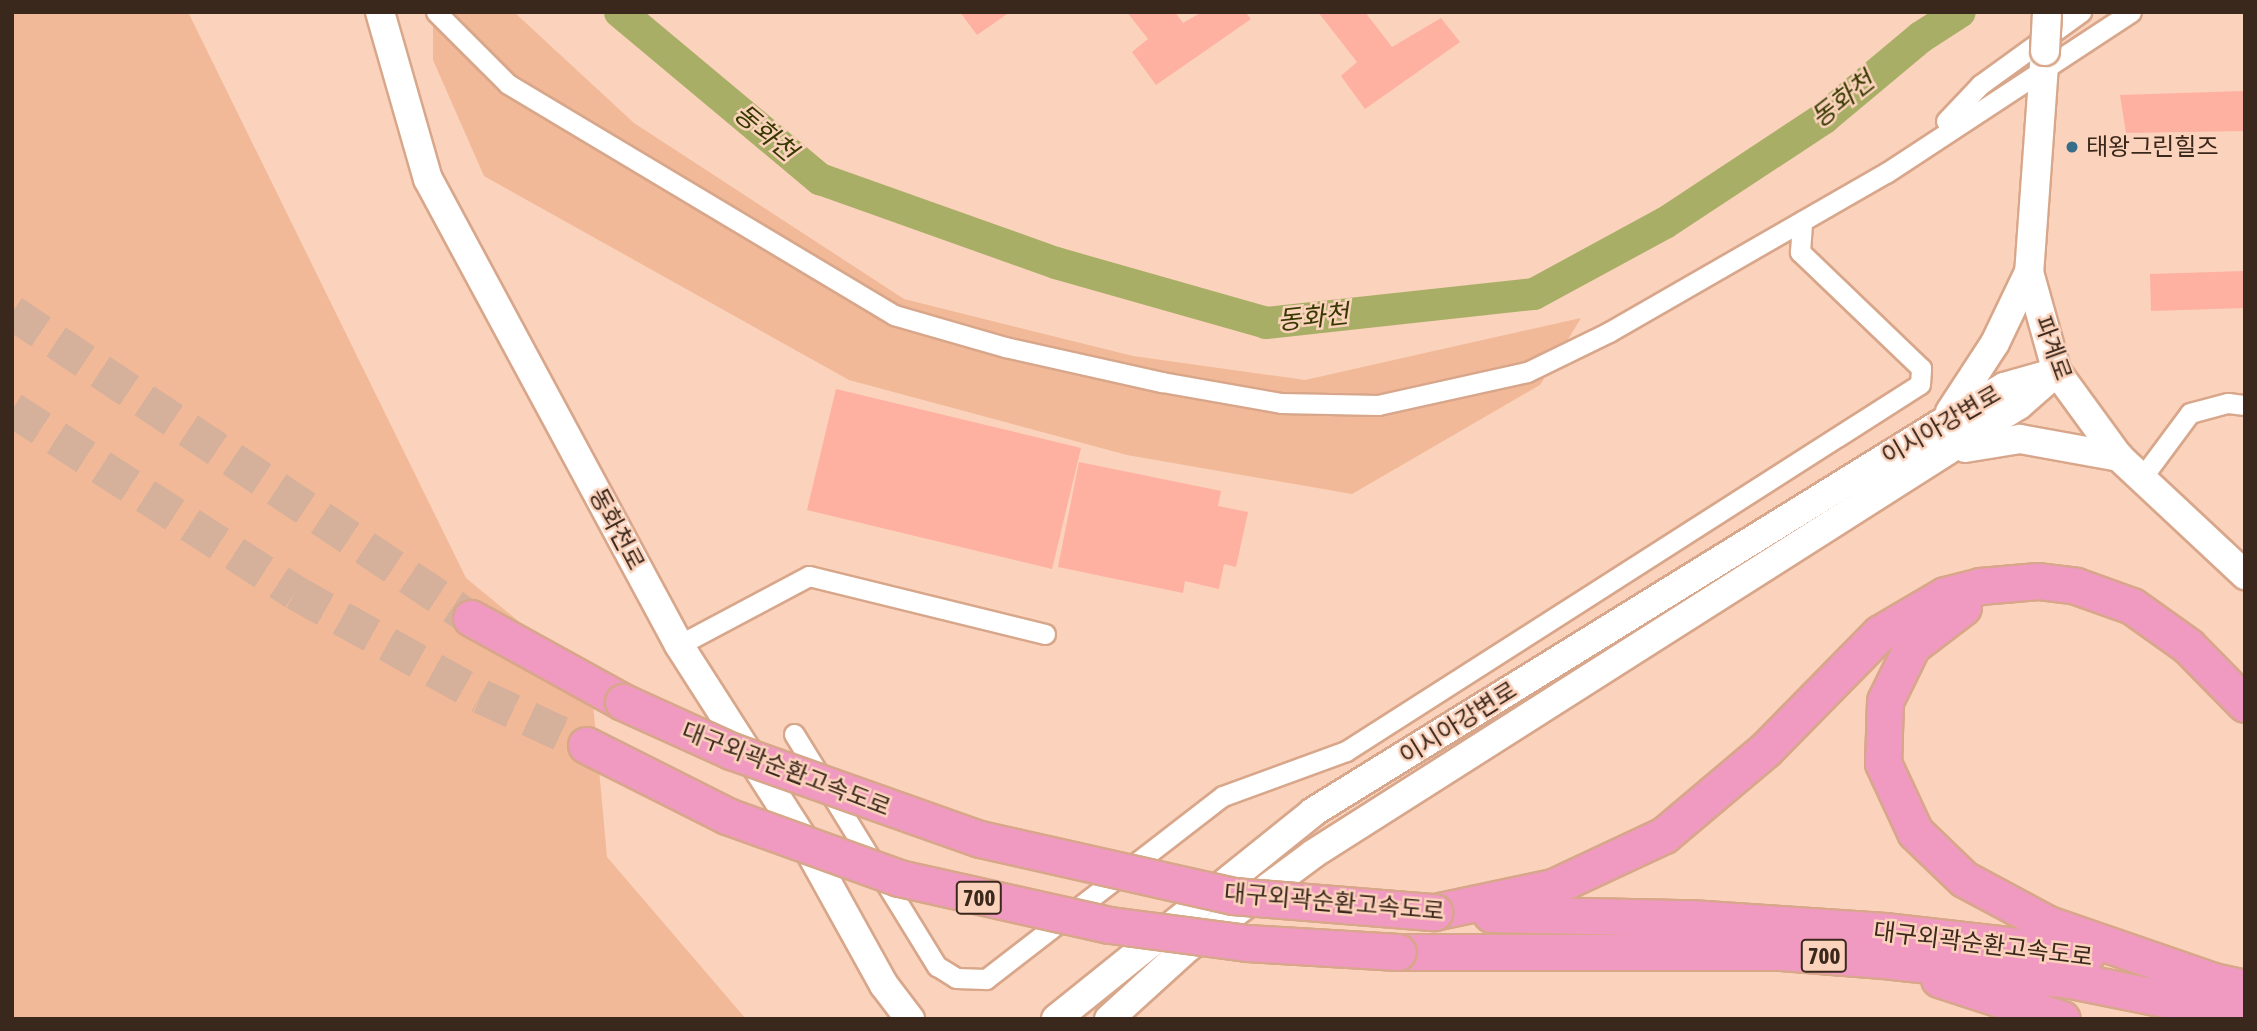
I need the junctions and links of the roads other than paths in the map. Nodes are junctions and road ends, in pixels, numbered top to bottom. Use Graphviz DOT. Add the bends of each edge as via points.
graph roads {
  1 [pos="380,12"];
  2 [pos="436,12"];
  3 [pos="2047,12"];
  4 [pos="2081,12"];
  5 [pos="2131,12"];
  6 [pos="2044,63"];
  7 [pos="1922,148"];
  8 [pos="1802,221"];
  9 [pos="2029,272"];
  10 [pos="2057,372"];
  11 [pos="2245,405"];
  12 [pos="1940,424"];
  13 [pos="1932,457"];
  14 [pos="2119,457"];
  15 [pos="2141,479"];
  16 [pos="2245,575"];
  17 [pos="471,618"];
  18 [pos="1045,634"];
  19 [pos="679,645"];
  20 [pos="2245,705"];
  21 [pos="2245,723"];
  22 [pos="794,734"];
  23 [pos="586,745"];
  24 [pos="1434,912"];
  25 [pos="1883,960"];
  26 [pos="2211,980"];
  27 [pos="2245,988"];
  28 [pos="2245,1015"];
  29 [pos="1055,1016"];
  30 [pos="910,1019"];
  31 [pos="1109,1019"];
  32 [pos="2062,1019"];
  1 -- 19 [label="main road, 동화천로" via="428,179"];
  2 -- 8 [label="street" via="508,84 894,315 1005,348 1281,403 1378,405 1527,372 1609,332"];
  3 -- 6 [label="main road, 파계로, bridge"];
  4 -- 7 [label="street" via="1980,85"];
  5 -- 6 [label="street"];
  6 -- 7 [label="street"];
  6 -- 9 [label="main road, 파계로"];
  7 -- 8 [label="street"];
  8 -- 22 [label="street" via="1800,252 1921,368 1920,384 1346,751 1223,796 986,979 956,978 937,966"];
  9 -- 10 [label="main road, 파계로"];
  9 -- 12 [label="main road" via="1989,353"];
  10 -- 12 [label="main road, 이시아강변로" via="2004,387"];
  10 -- 13 [label="main road, 이시아강변로" via="2019,405"];
  10 -- 14 [label="main road, 파계로"];
  11 -- 15 [label="street" via="2228,403 2190,413"];
  12 -- 29 [label="main road, 이시아강변로" via="1313,812"];
  13 -- 14 [label="main road" via="1994,440 2020,439"];
  13 -- 31 [label="main road, 이시아강변로" via="1313,854 1186,948"];
  14 -- 15 [label="main road, 파계로"];
  15 -- 16 [label="main road, 파계로"];
  17 -- 24 [label="highway, 대구외곽순환고속도로 / 700, bridge" via="624,702 744,756 980,839 1233,896"];
  18 -- 19 [label="street" via="809,576"];
  19 -- 30 [label="main road, 동화천로" via="803,839 883,984"];
  20 -- 24 [label="highway" via="2188,646 2132,606 2063,584 1980,586 1945,595 1880,633 1765,750 1664,835 1553,887"];
  21 -- 26 [label="highway" via="2194,667 2146,630 2078,601 2019,594 1968,604 1930,627 1890,683 1881,729 1883,763 1901,810 1915,832 1964,879 2048,924"];
  23 -- 25 [label="highway, 대구외곽순환고속도로 / 700, bridge" via="727,816 900,878 1110,925 1247,943 1398,952 1781,952"];
  24 -- 26 [label="highway, 대구외곽순환고속도로 / 700" via="1690,918 1885,931 2093,955"];
  25 -- 28 [label="highway, 대구외곽순환고속도로 / 700" via="2071,980"];
  25 -- 32 [label="highway"];
  26 -- 27 [label="highway, 대구외곽순환고속도로 / 700"];
}
